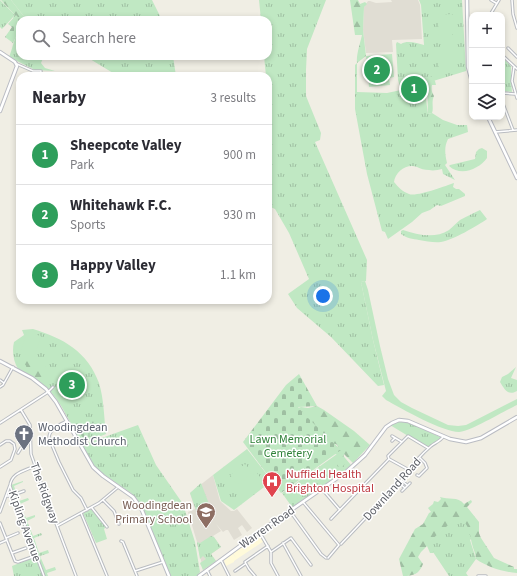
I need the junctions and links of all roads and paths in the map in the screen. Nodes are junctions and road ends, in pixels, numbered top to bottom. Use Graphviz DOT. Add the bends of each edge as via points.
graph roads {
  1 [pos="467,0"];
  2 [pos="491,0"];
  3 [pos="499,0"];
  4 [pos="512,0"];
  5 [pos="496,4"];
  6 [pos="492,12"];
  7 [pos="517,28"];
  8 [pos="508,48"];
  9 [pos="0,52"];
  10 [pos="468,54"];
  11 [pos="517,57"];
  12 [pos="505,58"];
  13 [pos="17,64"];
  14 [pos="514,66"];
  15 [pos="517,69"];
  16 [pos="41,72"];
  17 [pos="469,74"];
  18 [pos="505,93"];
  19 [pos="515,94"];
  20 [pos="517,98"];
  21 [pos="505,109"];
  22 [pos="0,111"];
  23 [pos="490,120"];
  24 [pos="513,130"];
  25 [pos="517,130"];
  26 [pos="496,132"];
  27 [pos="515,169"];
  28 [pos="517,178"];
  29 [pos="0,361"];
  30 [pos="12,367"];
  31 [pos="0,380"];
  32 [pos="4,383"];
  33 [pos="0,387"];
  34 [pos="53,387"];
  35 [pos="49,392"];
  36 [pos="21,410"];
  37 [pos="517,417"];
  38 [pos="67,421"];
  39 [pos="0,423"];
  40 [pos="392,436"];
  41 [pos="443,437"];
  42 [pos="395,438"];
  43 [pos="30,440"];
  44 [pos="392,440"];
  45 [pos="402,442"];
  46 [pos="0,445"];
  47 [pos="428,448"];
  48 [pos="18,453"];
  49 [pos="420,458"];
  50 [pos="389,459"];
  51 [pos="35,466"];
  52 [pos="0,467"];
  53 [pos="427,468"];
  54 [pos="430,469"];
  55 [pos="409,470"];
  56 [pos="419,476"];
  57 [pos="401,480"];
  58 [pos="399,482"];
  59 [pos="410,483"];
  60 [pos="10,486"];
  61 [pos="407,486"];
  62 [pos="117,488"];
  63 [pos="405,488"];
  64 [pos="322,489"];
  65 [pos="24,491"];
  66 [pos="402,491"];
  67 [pos="13,495"];
  68 [pos="6,496"];
  69 [pos="103,500"];
  70 [pos="303,502"];
  71 [pos="92,508"];
  72 [pos="87,510"];
  73 [pos="340,510"];
  74 [pos="290,511"];
  75 [pos="0,512"];
  76 [pos="81,513"];
  77 [pos="331,519"];
  78 [pos="0,523"];
  79 [pos="119,524"];
  80 [pos="57,526"];
  81 [pos="107,527"];
  82 [pos="260,532"];
  83 [pos="18,533"];
  84 [pos="6,538"];
  85 [pos="7,540"];
  86 [pos="121,541"];
  87 [pos="0,543"];
  88 [pos="283,543"];
  89 [pos="340,545"];
  90 [pos="268,546"];
  91 [pos="25,549"];
  92 [pos="271,552"];
  93 [pos="12,553"];
  94 [pos="36,556"];
  95 [pos="221,559"];
  96 [pos="163,562"];
  97 [pos="245,564"];
  98 [pos="311,565"];
  99 [pos="207,570"];
  100 [pos="135,571"];
  101 [pos="235,571"];
  102 [pos="44,576"];
  103 [pos="76,576"];
  104 [pos="107,576"];
  105 [pos="137,576"];
  106 [pos="169,576"];
  107 [pos="199,576"];
  108 [pos="210,576"];
  109 [pos="229,576"];
  110 [pos="255,576"];
  111 [pos="278,576"];
  112 [pos="300,576"];
  113 [pos="478,576"];
  114 [pos="486,576"];
  1 -- 10 [label="street"];
  2 -- 5 [label="street"];
  3 -- 5 [label="street"];
  4 -- 7 [label="street"];
  5 -- 6 [label="street"];
  8 -- 11 [label="street"];
  9 -- 13 [label="street"];
  10 -- 17 [label="street"];
  12 -- 14 [label="street"];
  13 -- 16 [label="street"];
  13 -- 22 [label="street"];
  14 -- 15 [label="street"];
  14 -- 19 [label="street" via="512,78"];
  18 -- 19 [label="street"];
  19 -- 20 [label="street"];
  21 -- 24 [label="street"];
  23 -- 26 [label="street"];
  24 -- 25 [label="street"];
  24 -- 26 [label="street"];
  26 -- 27 [label="street"];
  27 -- 28 [label="street"];
  29 -- 30 [label="street"];
  30 -- 32 [label="street"];
  30 -- 35 [label="street" via="38,382"];
  31 -- 32 [label="street"];
  32 -- 33 [label="street"];
  34 -- 35 [label="street"];
  35 -- 36 [label="street"];
  35 -- 38 [label="street"];
  36 -- 39 [label="street"];
  36 -- 43 [label="street, The Ridgway" via="30,424"];
  37 -- 41 [label="street, Warren Road" via="475,440 460,442"];
  38 -- 72 [label="street" via="52,430 49,438 73,490"];
  38 -- 96 [label="street" via="93,467 128,492 138,503"];
  40 -- 42 [label="street"];
  41 -- 47 [label="street, Downland Road"];
  41 -- 64 [label="street, Warren Road" via="408,421 399,420 392,423 358,462"];
  42 -- 44 [label="street"];
  42 -- 45 [label="street"];
  43 -- 48 [label="street" via="26,440 18,449"];
  43 -- 51 [label="street, The Ridgway" via="30,451"];
  45 -- 47 [label="street" via="408,436"];
  45 -- 50 [label="street" via="388,456"];
  46 -- 52 [label="street" via="10,441 15,449 14,455"];
  47 -- 49 [label="street, Downland Road"];
  49 -- 53 [label="street"];
  49 -- 55 [label="street, Downland Road"];
  50 -- 55 [label="street"];
  50 -- 73 [label="street"];
  51 -- 60 [label="street, Kipling Avenue" via="15,475"];
  51 -- 80 [label="street, The Ridgway"];
  53 -- 54 [label="street"];
  53 -- 56 [label="street"];
  55 -- 57 [label="street, Downland Road"];
  57 -- 58 [label="street, Downland Road"];
  57 -- 61 [label="street"];
  58 -- 63 [label="street"];
  58 -- 89 [label="street, Downland Road"];
  59 -- 61 [label="street"];
  60 -- 67 [label="street, Kipling Avenue"];
  60 -- 68 [label="street"];
  61 -- 63 [label="street"];
  62 -- 69 [label="street"];
  63 -- 66 [label="street"];
  64 -- 70 [label="street, Warren Road"];
  64 -- 73 [label="street"];
  65 -- 67 [label="street"];
  67 -- 68 [label="street"];
  67 -- 94 [label="street, Kipling Avenue"];
  68 -- 75 [label="street"];
  69 -- 71 [label="street"];
  69 -- 79 [label="street" via="114,512"];
  70 -- 74 [label="street, Warren Road"];
  70 -- 89 [label="street"];
  71 -- 72 [label="street"];
  71 -- 81 [label="street"];
  72 -- 76 [label="street"];
  73 -- 77 [label="street"];
  74 -- 82 [label="street, Warren Road"];
  74 -- 89 [label="street, Downland Road" via="327,558"];
  76 -- 80 [label="street"];
  76 -- 104 [label="street"];
  78 -- 84 [label="street"];
  80 -- 103 [label="street, The Ridgway"];
  82 -- 90 [label="street"];
  82 -- 95 [label="street, Warren Road"];
  83 -- 84 [label="street"];
  84 -- 85 [label="street"];
  85 -- 87 [label="street"];
  85 -- 93 [label="street"];
  86 -- 100 [label="street"];
  88 -- 92 [label="street"];
  88 -- 98 [label="street" via="291,538"];
  88 -- 112 [label="street"];
  90 -- 92 [label="street"];
  90 -- 97 [label="street"];
  91 -- 93 [label="street"];
  92 -- 111 [label="street" via="271,563"];
  93 -- 94 [label="street" via="18,562"];
  94 -- 102 [label="street, Kipling Avenue"];
  95 -- 99 [label="street, Warren Road"];
  95 -- 109 [label="street"];
  96 -- 100 [label="street"];
  96 -- 106 [label="street"];
  97 -- 101 [label="street"];
  97 -- 110 [label="street"];
  99 -- 107 [label="street, Warren Road"];
  99 -- 108 [label="street"];
  100 -- 105 [label="street"];
  113 -- 114 [label="street"];
}
